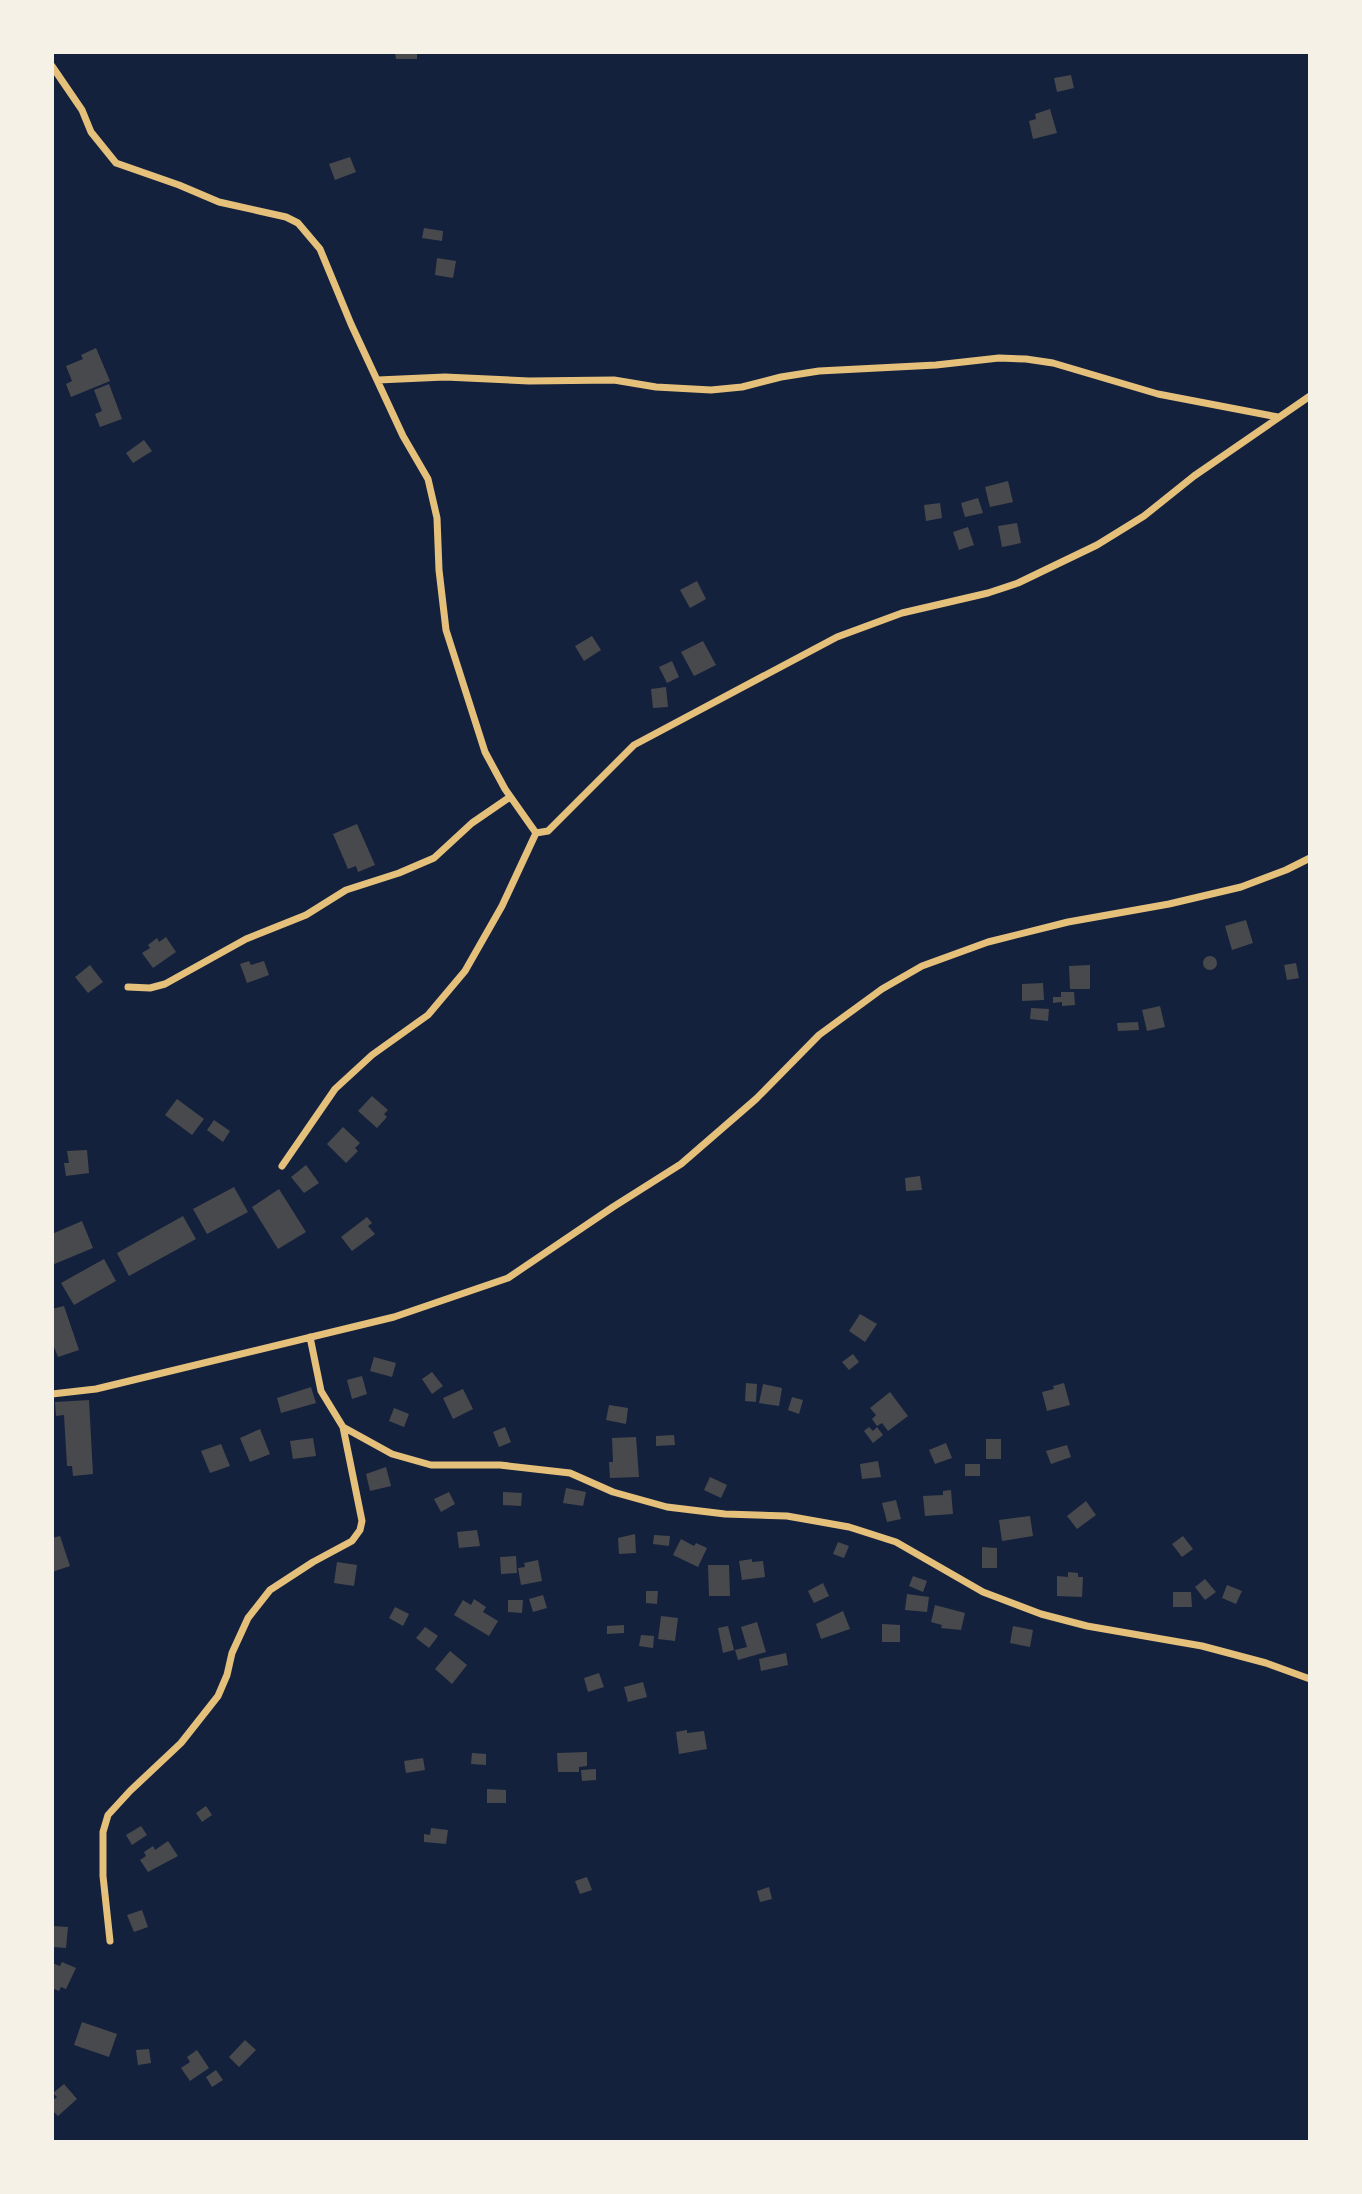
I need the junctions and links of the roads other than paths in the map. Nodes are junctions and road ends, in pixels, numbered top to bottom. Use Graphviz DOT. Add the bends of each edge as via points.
graph roads {
  1 [pos="52,66"];
  2 [pos="378,380"];
  3 [pos="1310,396"];
  4 [pos="1278,417"];
  5 [pos="510,797"];
  6 [pos="536,833"];
  7 [pos="1310,858"];
  8 [pos="128,987"];
  9 [pos="282,1166"];
  10 [pos="310,1337"];
  11 [pos="52,1394"];
  12 [pos="342,1427"];
  13 [pos="1310,1679"];
  14 [pos="110,1941"];
  1 -- 2 [label="street" via="91,132 116,163 219,202 298,223 320,248"];
  2 -- 4 [label="street" via="614,380 711,390 819,371 1026,359 1158,394"];
  2 -- 5 [label="street" via="428,480 438,518 446,630 485,752"];
  3 -- 4 [label="street"];
  4 -- 6 [label="street" via="1097,545 1018,583 902,613 837,637 634,745 548,831"];
  5 -- 6 [label="street"];
  5 -- 8 [label="street" via="471,823 434,858 346,890 306,915 246,939 165,984"];
  6 -- 9 [label="street" via="465,971 428,1016 372,1055 335,1089"];
  7 -- 10 [label="street" via="1241,887 1068,922 988,942 922,966 819,1035 756,1099 681,1164 508,1278 394,1317"];
  10 -- 11 [label="street" via="96,1389"];
  10 -- 12 [label="street" via="321,1391"];
  12 -- 13 [label="street" via="392,1454 431,1465 500,1465 570,1473 613,1492 667,1507 787,1516 849,1527 896,1542 983,1591 1041,1614 1202,1646"];
  12 -- 14 [label="street" via="362,1521 360,1530 352,1541 270,1590 248,1618 218,1696 181,1743 108,1815 103,1832 103,1876"];
}
